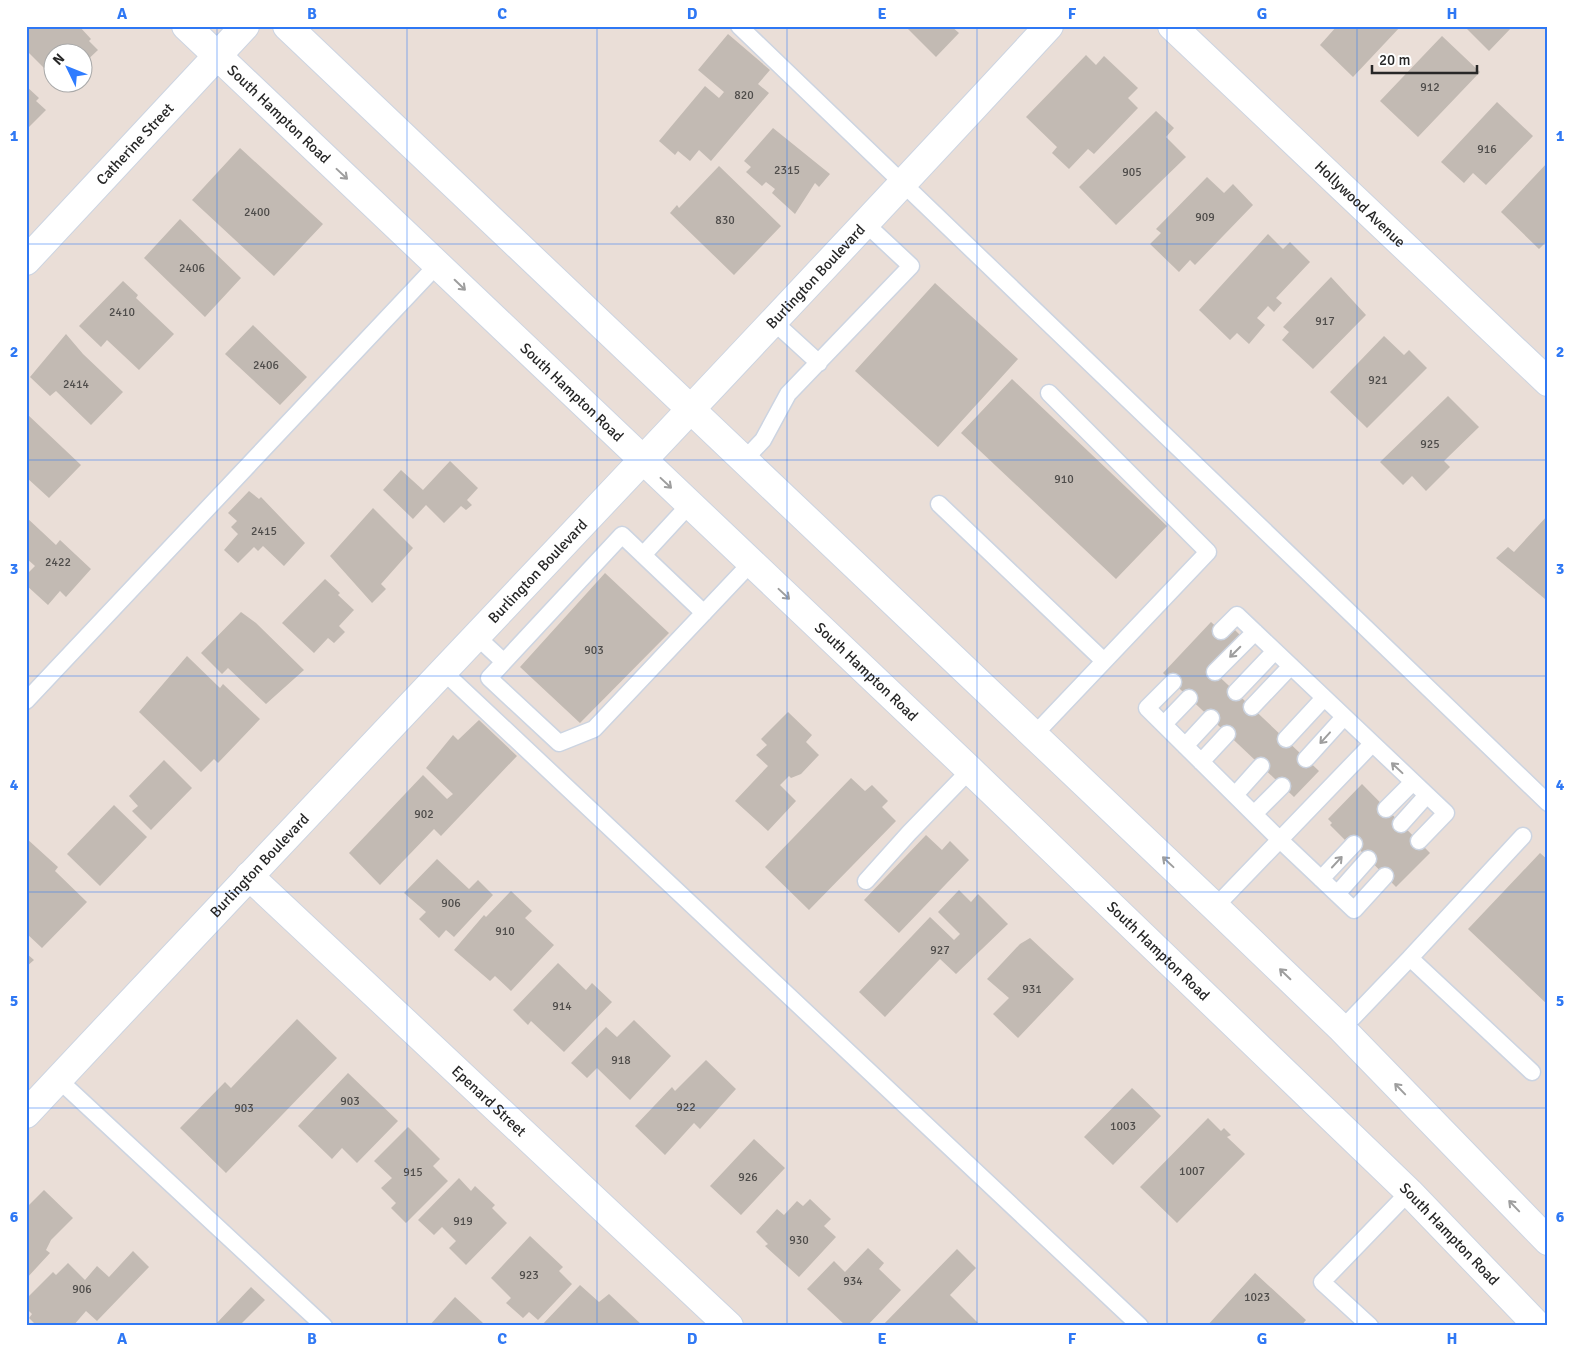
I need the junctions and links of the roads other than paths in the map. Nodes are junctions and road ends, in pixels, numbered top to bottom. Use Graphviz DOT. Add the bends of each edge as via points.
graph roads {
  1 [pos="186,26"];
  2 [pos="245,26"];
  3 [pos="287,26"];
  4 [pos="739,26"];
  5 [pos="1049,26"];
  6 [pos="1172,26"];
  7 [pos="218,56"];
  8 [pos="903,184"];
  9 [pos="866,224"];
  10 [pos="26,261"];
  11 [pos="438,264"];
  12 [pos="773,321"];
  13 [pos="819,362"];
  14 [pos="1548,382"];
  15 [pos="1049,393"];
  16 [pos="690,408"];
  17 [pos="642,460"];
  18 [pos="744,460"];
  19 [pos="690,504"];
  20 [pos="939,504"];
  21 [pos="643,555"];
  22 [pos="751,563"];
  23 [pos="704,613"];
  24 [pos="1221,631"];
  25 [pos="1255,632"];
  26 [pos="476,636"];
  27 [pos="1275,651"];
  28 [pos="503,661"];
  29 [pos="1104,661"];
  30 [pos="1291,666"];
  31 [pos="443,671"];
  32 [pos="1215,672"];
  33 [pos="488,678"];
  34 [pos="1173,682"];
  35 [pos="1236,692"];
  36 [pos="469,695"];
  37 [pos="1189,698"];
  38 [pos="1324,698"];
  39 [pos="26,701"];
  40 [pos="1252,707"];
  41 [pos="1344,717"];
  42 [pos="1211,718"];
  43 [pos="1164,724"];
  44 [pos="1227,734"];
  45 [pos="1034,735"];
  46 [pos="1286,740"];
  47 [pos="1372,744"];
  48 [pos="1185,746"];
  49 [pos="1306,758"];
  50 [pos="1201,762"];
  51 [pos="1262,766"];
  52 [pos="970,770"];
  53 [pos="1413,782"];
  54 [pos="1282,786"];
  55 [pos="1235,795"];
  56 [pos="1427,795"];
  57 [pos="1548,803"];
  58 [pos="1386,809"];
  59 [pos="1254,814"];
  60 [pos="1401,824"];
  61 [pos="1523,836"];
  62 [pos="1280,840"];
  63 [pos="1419,842"];
  64 [pos="1354,844"];
  65 [pos="1368,859"];
  66 [pos="249,876"];
  67 [pos="1385,876"];
  68 [pos="1321,879"];
  69 [pos="866,881"];
  70 [pos="1337,894"];
  71 [pos="1215,907"];
  72 [pos="1410,958"];
  73 [pos="1342,1030"];
  74 [pos="1532,1072"];
  75 [pos="59,1080"];
  76 [pos="26,1114"];
  77 [pos="1409,1192"];
  78 [pos="1548,1240"];
  79 [pos="324,1326"];
  80 [pos="729,1326"];
  81 [pos="1140,1326"];
  82 [pos="1370,1326"];
  83 [pos="1538,1326"];
  1 -- 7 [label="main road, South Hampton Road"];
  2 -- 7 [label="main road, Catherine Street"];
  3 -- 16 [label="main road"];
  4 -- 8 [label="lane"];
  5 -- 8 [label="main road, Burlington Boulevard"];
  6 -- 14 [label="main road, Hollywood Avenue"];
  7 -- 10 [label="main road, Catherine Street"];
  7 -- 11 [label="main road, South Hampton Road, one-way"];
  8 -- 9 [label="main road, Burlington Boulevard"];
  8 -- 57 [label="lane"];
  9 -- 12 [label="main road, Burlington Boulevard"];
  9 -- 13 [label="lane" via="911,266"];
  11 -- 17 [label="main road, South Hampton Road, one-way"];
  11 -- 39 [label="lane"];
  12 -- 13 [label="lane"];
  12 -- 16 [label="main road, Burlington Boulevard"];
  13 -- 18 [label="lane" via="788,394 763,440"];
  15 -- 29 [label="lane" via="1208,552"];
  16 -- 17 [label="main road, Burlington Boulevard"];
  16 -- 18 [label="main road"];
  17 -- 19 [label="main road, South Hampton Road, one-way"];
  17 -- 26 [label="main road, Burlington Boulevard"];
  18 -- 45 [label="main road"];
  19 -- 21 [label="lane"];
  19 -- 22 [label="main road, South Hampton Road"];
  20 -- 29 [label="lane"];
  21 -- 23 [label="lane"];
  21 -- 28 [label="lane" via="622,535"];
  22 -- 23 [label="lane"];
  22 -- 52 [label="main road, South Hampton Road, one-way"];
  23 -- 33 [label="lane" via="594,729 559,744"];
  24 -- 25 [label="lane" via="1237,615"];
  25 -- 27 [label="lane"];
  25 -- 32 [label="lane, one-way"];
  26 -- 28 [label="lane"];
  26 -- 31 [label="main road, Burlington Boulevard"];
  27 -- 30 [label="lane"];
  27 -- 35 [label="lane"];
  28 -- 33 [label="lane"];
  29 -- 45 [label="lane"];
  30 -- 38 [label="lane"];
  30 -- 40 [label="lane"];
  31 -- 36 [label="lane"];
  31 -- 66 [label="main road, Burlington Boulevard"];
  33 -- 36 [label="lane"];
  34 -- 43 [label="lane" via="1147,708"];
  36 -- 81 [label="lane"];
  37 -- 43 [label="lane"];
  38 -- 41 [label="lane"];
  38 -- 46 [label="lane"];
  41 -- 47 [label="lane"];
  41 -- 49 [label="lane, one-way"];
  42 -- 48 [label="lane"];
  43 -- 48 [label="lane"];
  44 -- 50 [label="lane"];
  71 -- 45 [label="main road, one-way"];
  53 -- 47 [label="lane, one-way"];
  47 -- 62 [label="lane"];
  48 -- 50 [label="lane"];
  50 -- 55 [label="lane"];
  51 -- 55 [label="lane"];
  52 -- 69 [label="lane"];
  52 -- 77 [label="main road, South Hampton Road"];
  53 -- 56 [label="lane"];
  53 -- 58 [label="lane"];
  54 -- 59 [label="lane"];
  55 -- 59 [label="lane"];
  56 -- 60 [label="lane"];
  56 -- 63 [label="lane" via="1446,813"];
  59 -- 62 [label="lane"];
  61 -- 72 [label="lane"];
  62 -- 68 [label="lane"];
  62 -- 71 [label="lane"];
  68 -- 64 [label="lane, one-way"];
  65 -- 70 [label="lane"];
  66 -- 75 [label="main road, Burlington Boulevard"];
  66 -- 80 [label="main road, Epenard Street"];
  67 -- 70 [label="lane" via="1354,910"];
  68 -- 70 [label="lane"];
  73 -- 71 [label="main road, one-way"];
  72 -- 73 [label="lane"];
  72 -- 74 [label="lane"];
  78 -- 73 [label="main road, one-way"];
  75 -- 76 [label="main road, Burlington Boulevard"];
  75 -- 79 [label="lane"];
  77 -- 82 [label="lane" via="1322,1282"];
  77 -- 83 [label="main road, South Hampton Road"];
}
